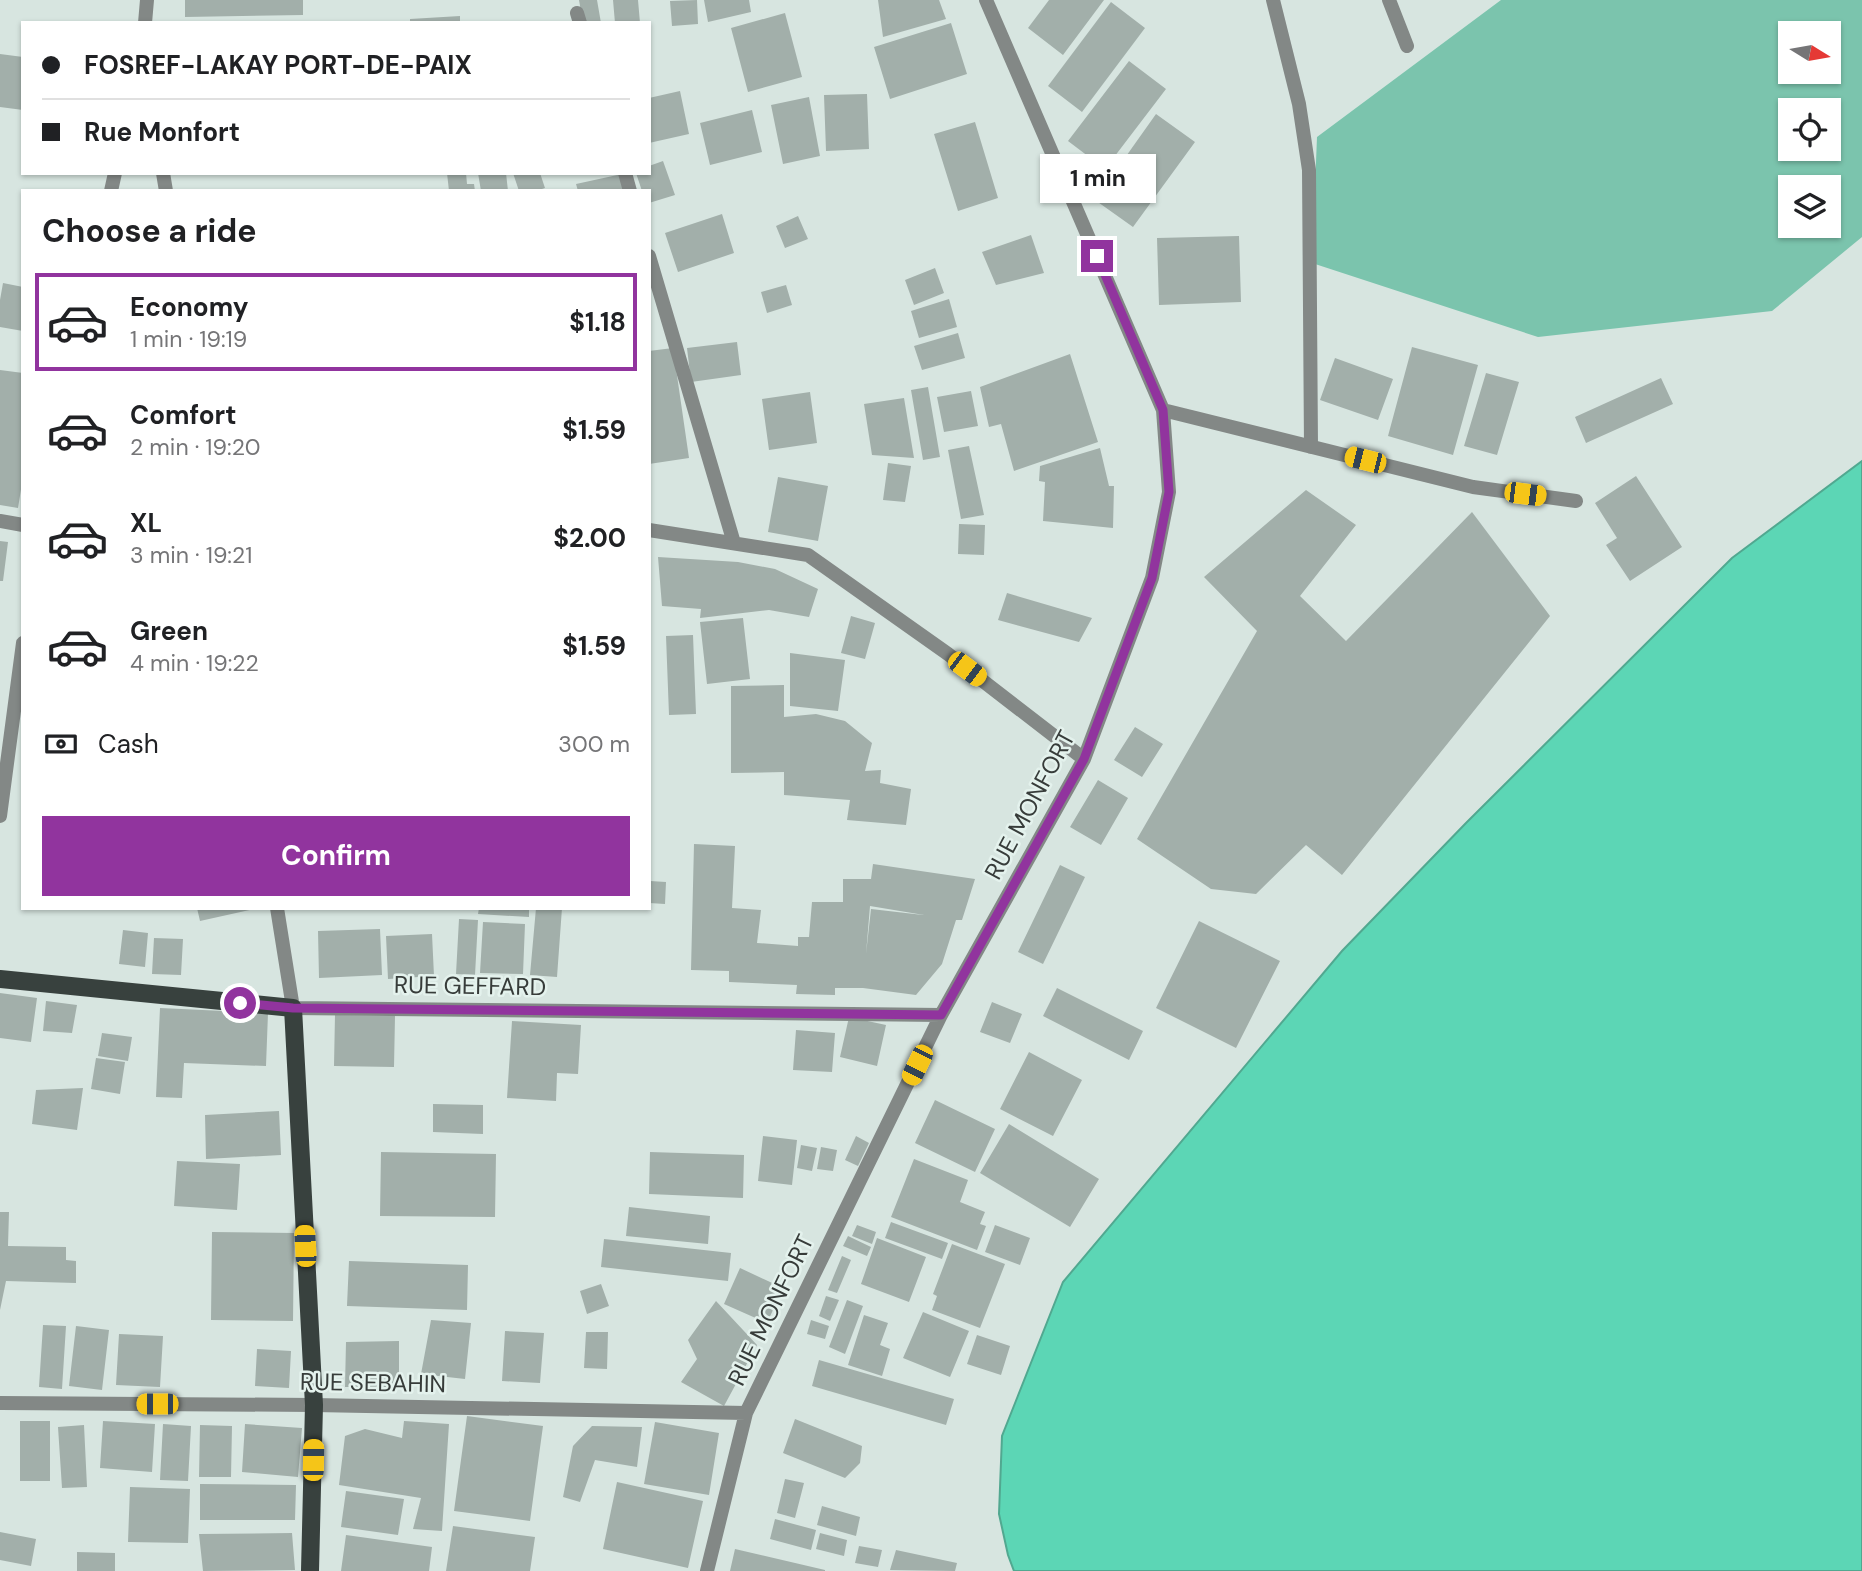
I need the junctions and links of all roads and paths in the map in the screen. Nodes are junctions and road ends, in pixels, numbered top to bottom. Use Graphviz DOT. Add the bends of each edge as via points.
graph roads {
  1 [pos="147,0"];
  2 [pos="986,0"];
  3 [pos="1273,0"];
  4 [pos="1389,0"];
  5 [pos="145,21"];
  6 [pos="1407,46"];
  7 [pos="651,263"];
  8 [pos="1163,410"];
  9 [pos="1311,447"];
  10 [pos="1576,501"];
  11 [pos="0,522"];
  12 [pos="21,525"];
  13 [pos="651,530"];
  14 [pos="734,543"];
  15 [pos="21,658"];
  16 [pos="1084,759"];
  17 [pos="0,816"];
  18 [pos="277,910"];
  19 [pos="0,979"];
  20 [pos="293,1008"];
  21 [pos="941,1015"];
  22 [pos="0,1403"];
  23 [pos="314,1405"];
  24 [pos="746,1413"];
  25 [pos="310,1571"];
  26 [pos="707,1571"];
  1 -- 5 [label="street"];
  2 -- 8 [label="street, RUE MONFORT"];
  3 -- 9 [label="street" via="1299,104 1309,170"];
  4 -- 6 [label="street"];
  7 -- 14 [label="street"];
  8 -- 9 [label="street"];
  8 -- 16 [label="street, RUE MONFORT" via="1169,492 1152,578"];
  9 -- 10 [label="street" via="1473,487"];
  11 -- 12 [label="street"];
  13 -- 14 [label="street"];
  14 -- 16 [label="street" via="808,555 948,654"];
  15 -- 17 [label="street"];
  16 -- 21 [label="street, RUE MONFORT"];
  18 -- 20 [label="street"];
  19 -- 20 [label="main road, RUE GEFFARD"];
  20 -- 21 [label="street, RUE GEFFARD"];
  20 -- 23 [label="main road"];
  21 -- 24 [label="street, RUE MONFORT"];
  22 -- 23 [label="street, RUE SEBAHIN"];
  23 -- 24 [label="street, RUE SEBAHIN"];
  23 -- 25 [label="main road"];
  24 -- 26 [label="street, RUE MONFORT"];
}
